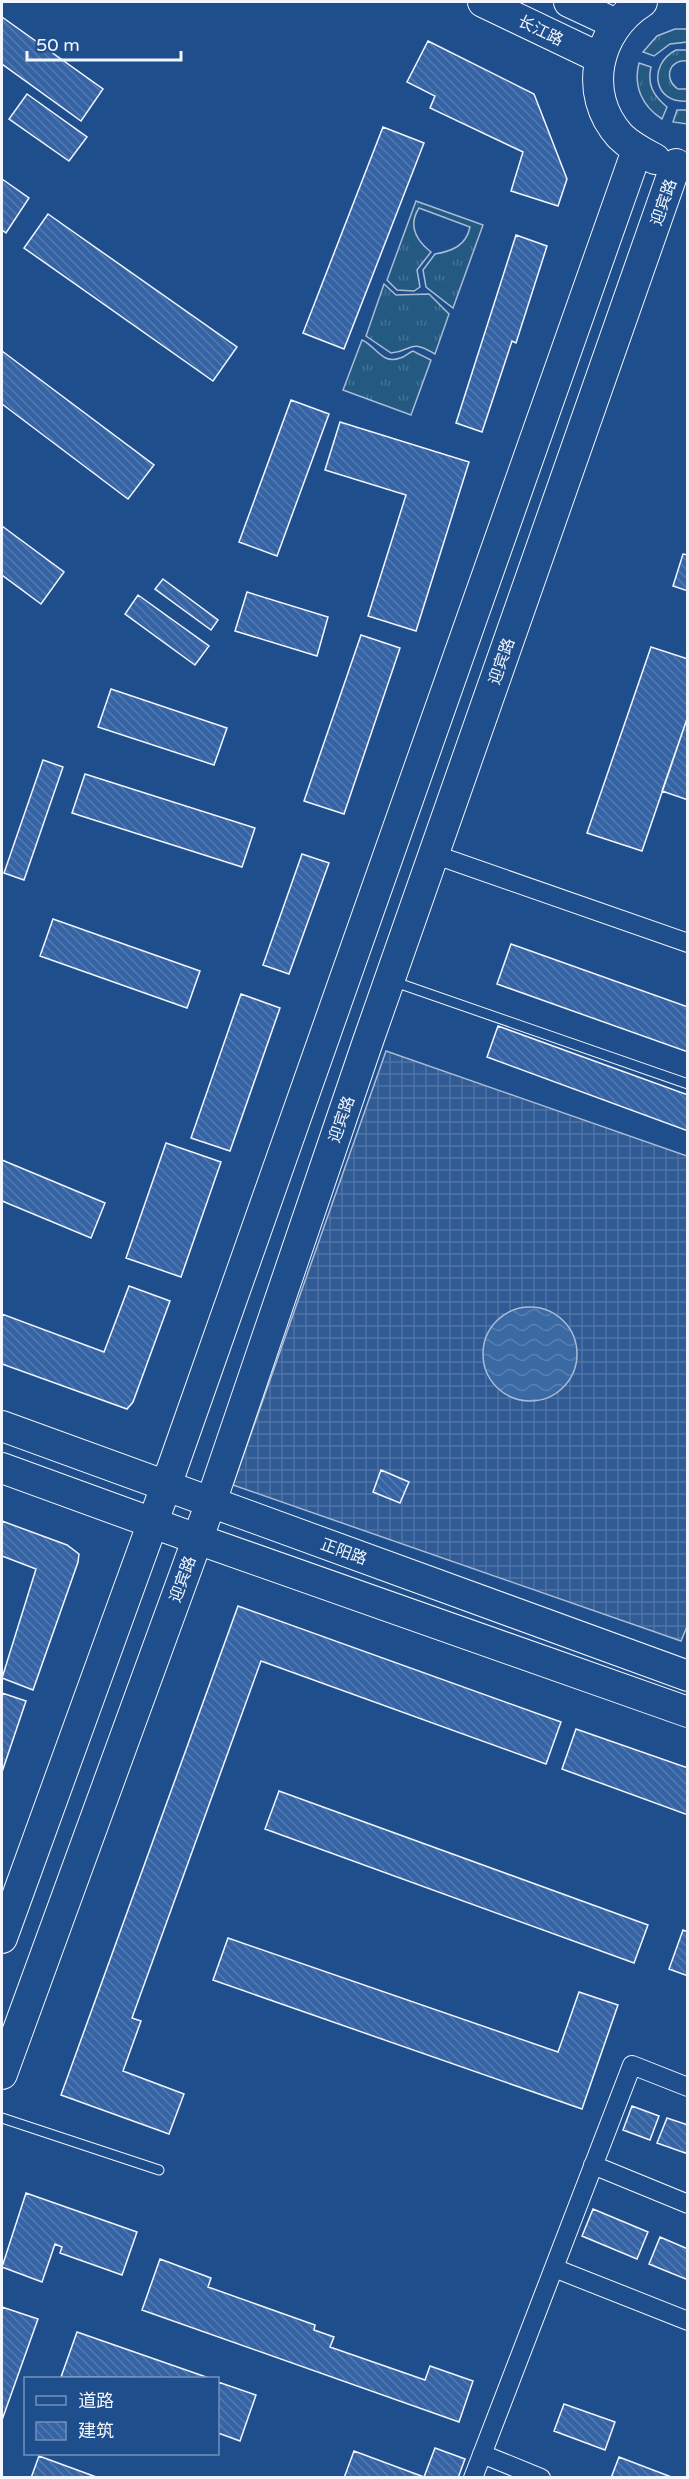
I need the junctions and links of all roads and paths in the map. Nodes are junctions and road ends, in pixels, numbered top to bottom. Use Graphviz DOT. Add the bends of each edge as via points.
graph roads {
  1 [pos="483,2"];
  2 [pos="569,2"];
  3 [pos="642,2"];
  4 [pos="616,24"];
  5 [pos="600,58"];
  6 [pos="637,150"];
  7 [pos="682,163"];
  8 [pos="434,854"];
  9 [pos="687,944"];
  10 [pos="389,980"];
  11 [pos="687,1084"];
  12 [pos="2,1426"];
  13 [pos="2,1468"];
  14 [pos="165,1486"];
  15 [pos="211,1502"];
  16 [pos="152,1523"];
  17 [pos="197,1539"];
  18 [pos="687,1674"];
  19 [pos="687,1712"];
  20 [pos="2,1938"];
  21 [pos="2,2074"];
  22 [pos="687,2087"];
  23 [pos="2,2118"];
  24 [pos="593,2165"];
  25 [pos="159,2170"];
  26 [pos="687,2204"];
  27 [pos="554,2268"];
  28 [pos="687,2321"];
  29 [pos="482,2454"];
  30 [pos="473,2478"];
  31 [pos="541,2478"];
  1 -- 5 [label="main road, 长江路"];
  2 -- 4 [label="main road"];
  3 -- 4 [label="main road"];
  4 -- 5 [label="main road"];
  5 -- 6 [label="main road" via="600,100 608,119"];
  6 -- 7 [label="main road" via="656,159"];
  6 -- 14 [label="main road"];
  7 -- 8 [label="main road, 迎宾路"];
  8 -- 9 [label="street"];
  8 -- 10 [label="main road, 迎宾路"];
  10 -- 11 [label="lane"];
  10 -- 15 [label="main road, 迎宾路"];
  12 -- 14 [label="main road, 正阳路"];
  13 -- 16 [label="main road"];
  14 -- 15 [label="main road, 正阳路"];
  14 -- 16 [label="main road"];
  15 -- 17 [label="main road, 迎宾路"];
  15 -- 18 [label="main road, 正阳路"];
  16 -- 17 [label="main road"];
  16 -- 20 [label="main road"];
  17 -- 19 [label="main road"];
  17 -- 21 [label="main road, 迎宾路"];
  22 -- 24 [label="street" via="632,2065"];
  23 -- 25 [label="lane"];
  24 -- 26 [label="street"];
  24 -- 27 [label="street"];
  27 -- 28 [label="street"];
  27 -- 29 [label="street"];
  29 -- 30 [label="street"];
  29 -- 31 [label="street"];
}
